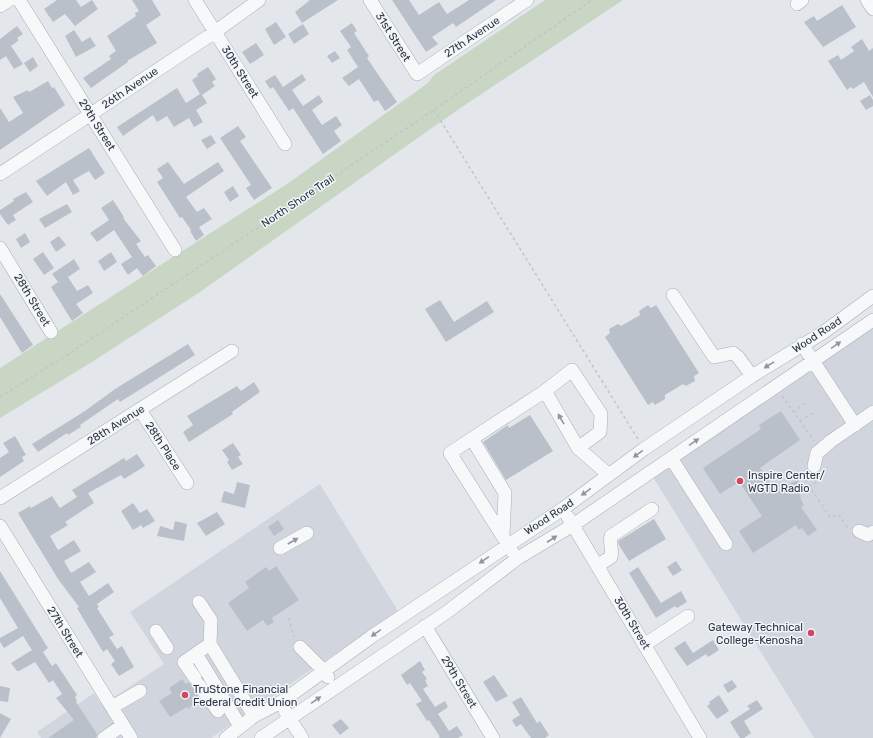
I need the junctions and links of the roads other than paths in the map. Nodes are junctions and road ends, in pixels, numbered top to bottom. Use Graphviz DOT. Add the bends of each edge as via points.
graph roads {
  1 [pos="9,0"];
  2 [pos="18,0"];
  3 [pos="195,0"];
  4 [pos="259,0"];
  5 [pos="370,0"];
  6 [pos="527,0"];
  7 [pos="868,0"];
  8 [pos="0,6"];
  9 [pos="873,9"];
  10 [pos="215,32"];
  11 [pos="417,74"];
  12 [pos="91,115"];
  13 [pos="284,144"];
  14 [pos="0,174"];
  15 [pos="0,248"];
  16 [pos="175,250"];
  17 [pos="673,295"];
  18 [pos="873,296"];
  19 [pos="873,320"];
  20 [pos="51,332"];
  21 [pos="802,344"];
  22 [pos="232,351"];
  23 [pos="813,362"];
  24 [pos="752,376"];
  25 [pos="544,391"];
  26 [pos="140,410"];
  27 [pos="873,412"];
  28 [pos="855,425"];
  29 [pos="472,439"];
  30 [pos="578,448"];
  31 [pos="671,458"];
  32 [pos="814,466"];
  33 [pos="609,475"];
  34 [pos="187,483"];
  35 [pos="0,498"];
  36 [pos="564,508"];
  37 [pos="652,509"];
  38 [pos="573,525"];
  39 [pos="0,526"];
  40 [pos="859,531"];
  41 [pos="873,532"];
  42 [pos="306,533"];
  43 [pos="505,541"];
  44 [pos="726,544"];
  45 [pos="280,548"];
  46 [pos="518,558"];
  47 [pos="597,566"];
  48 [pos="199,602"];
  49 [pos="688,616"];
  50 [pos="425,626"];
  51 [pos="156,631"];
  52 [pos="210,644"];
  53 [pos="644,645"];
  54 [pos="300,647"];
  55 [pos="167,648"];
  56 [pos="190,658"];
  57 [pos="324,671"];
  58 [pos="334,687"];
  59 [pos="140,691"];
  60 [pos="281,702"];
  61 [pos="112,707"];
  62 [pos="222,709"];
  63 [pos="254,716"];
  64 [pos="290,718"];
  65 [pos="123,725"];
  66 [pos="240,726"];
  67 [pos="104,738"];
  68 [pos="131,738"];
  69 [pos="226,738"];
  70 [pos="261,738"];
  71 [pos="302,738"];
  72 [pos="492,738"];
  73 [pos="700,738"];
  1 -- 8 [label="street"];
  2 -- 12 [label="street, 29th Street"];
  3 -- 10 [label="street, 30th Street"];
  4 -- 10 [label="street, 26th Avenue"];
  5 -- 11 [label="street, 31st Street"];
  6 -- 11 [label="street, 27th Avenue"];
  7 -- 9 [label="street"];
  10 -- 12 [label="street, 26th Avenue"];
  10 -- 13 [label="street, 30th Street"];
  12 -- 14 [label="street, 26th Avenue"];
  12 -- 16 [label="street, 29th Street"];
  15 -- 20 [label="street, 28th Street"];
  17 -- 24 [label="street" via="714,357 733,353"];
  18 -- 21 [label="street, Wood Road" via="824,332"];
  23 -- 19 [label="street, Wood Road, one-way"];
  21 -- 23 [label="street"];
  21 -- 24 [label="street, Wood Road, one-way"];
  22 -- 26 [label="street, 28th Avenue"];
  23 -- 28 [label="street"];
  31 -- 23 [label="street, Wood Road, one-way"];
  24 -- 33 [label="street, Wood Road, one-way"];
  25 -- 29 [label="street"];
  30 -- 25 [label="street, one-way"];
  25 -- 30 [label="street" via="572,370 601,414 600,432"];
  26 -- 34 [label="street, 28th Place"];
  26 -- 35 [label="street, 28th Avenue"];
  27 -- 28 [label="street"];
  28 -- 32 [label="street" via="817,453"];
  29 -- 43 [label="street" via="505,493"];
  29 -- 43 [label="street" via="450,453"];
  30 -- 33 [label="street"];
  31 -- 38 [label="street, Wood Road"];
  31 -- 44 [label="street"];
  33 -- 36 [label="street, Wood Road, one-way"];
  36 -- 38 [label="street, 30th Street"];
  36 -- 43 [label="street, Wood Road"];
  37 -- 47 [label="street" via="611,536 611,557"];
  46 -- 38 [label="street, Wood Road, one-way"];
  38 -- 47 [label="street, 30th Street"];
  39 -- 61 [label="street, 27th Street"];
  40 -- 41 [label="street" via="868,535"];
  45 -- 42 [label="street, one-way"];
  43 -- 46 [label="street"];
  43 -- 57 [label="street, Wood Road, one-way"];
  46 -- 50 [label="street, Wood Road"];
  47 -- 53 [label="street, 30th Street"];
  48 -- 52 [label="street" via="211,620"];
  49 -- 53 [label="street"];
  50 -- 58 [label="street, Wood Road"];
  50 -- 72 [label="street, 29th Street"];
  51 -- 55 [label="street"];
  52 -- 56 [label="street"];
  52 -- 63 [label="street"];
  53 -- 73 [label="street, 30th Street"];
  54 -- 57 [label="street"];
  56 -- 62 [label="street" via="200,680"];
  56 -- 62 [label="street" via="222,694"];
  57 -- 58 [label="street"];
  57 -- 60 [label="street, Wood Road"];
  64 -- 58 [label="street, Wood Road, one-way"];
  59 -- 61 [label="street"];
  60 -- 63 [label="street, Wood Road"];
  60 -- 64 [label="street"];
  61 -- 65 [label="street, 27th Street"];
  62 -- 66 [label="street"];
  63 -- 66 [label="street, Wood Road"];
  64 -- 70 [label="street, Wood Road"];
  64 -- 71 [label="street"];
  65 -- 67 [label="street"];
  65 -- 68 [label="street, 27th Street"];
  66 -- 69 [label="street, Wood Road"];
}
